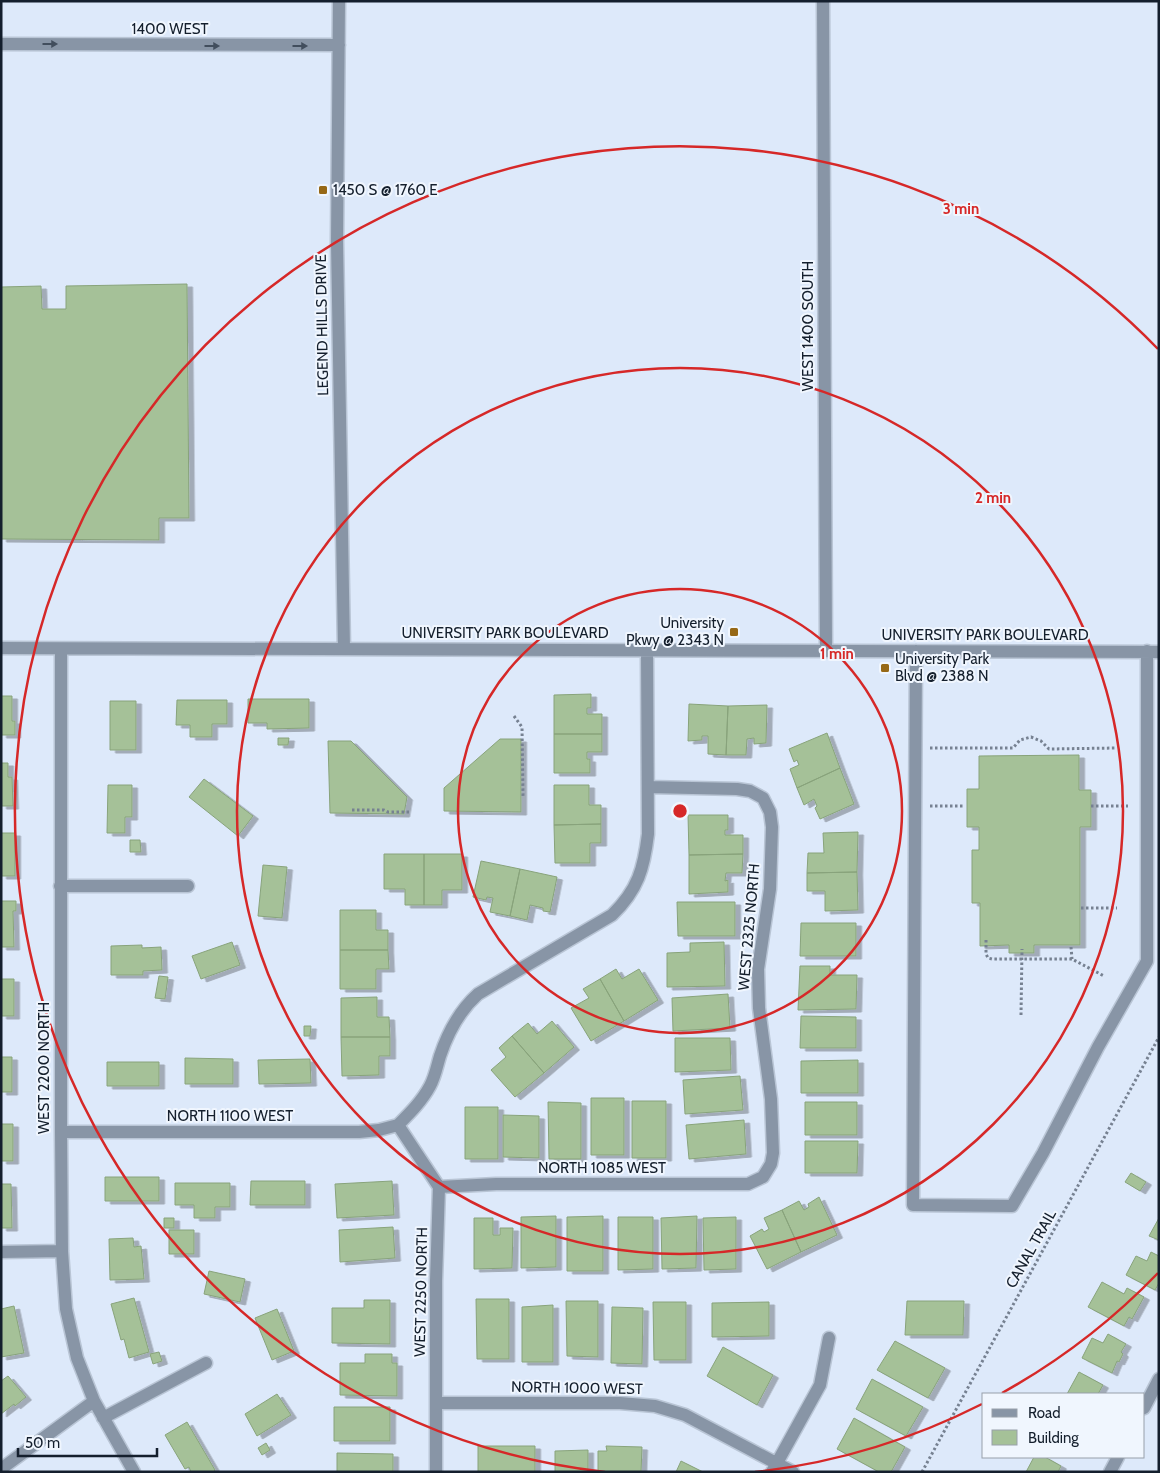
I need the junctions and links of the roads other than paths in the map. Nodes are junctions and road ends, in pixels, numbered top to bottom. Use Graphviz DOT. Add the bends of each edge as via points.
graph roads {
  1 [pos="339,1"];
  2 [pos="822,1"];
  3 [pos="1,44"];
  4 [pos="339,45"];
  5 [pos="1,648"];
  6 [pos="61,649"];
  7 [pos="344,649"];
  8 [pos="647,650"];
  9 [pos="826,650"];
  10 [pos="916,651"];
  11 [pos="1153,652"];
  12 [pos="648,787"];
  13 [pos="60,886"];
  14 [pos="188,886"];
  15 [pos="398,1125"];
  16 [pos="61,1132"];
  17 [pos="763,1177"];
  18 [pos="439,1187"];
  19 [pos="62,1251"];
  20 [pos="1,1252"];
  21 [pos="829,1338"];
  22 [pos="206,1363"];
  23 [pos="1159,1379"];
  24 [pos="94,1401"];
  25 [pos="436,1403"];
  26 [pos="1145,1406"];
  27 [pos="103,1418"];
  28 [pos="1117,1458"];
  29 [pos="774,1467"];
  30 [pos="1,1469"];
  31 [pos="134,1472"];
  32 [pos="436,1472"];
  33 [pos="793,1472"];
  34 [pos="1110,1472"];
  1 -- 4 [label="street, LEGEND HILLS DRIVE"];
  2 -- 9 [label="street, WEST 1400 SOUTH"];
  3 -- 4 [label="street, 1400 WEST, one-way"];
  4 -- 7 [label="street, LEGEND HILLS DRIVE" via="337,242"];
  5 -- 6 [label="street, UNIVERSITY PARK BOULEVARD"];
  6 -- 7 [label="street, UNIVERSITY PARK BOULEVARD"];
  6 -- 13 [label="street, WEST 2200 NORTH"];
  7 -- 8 [label="street, UNIVERSITY PARK BOULEVARD"];
  8 -- 9 [label="street, UNIVERSITY PARK BOULEVARD"];
  8 -- 12 [label="street"];
  9 -- 10 [label="street, UNIVERSITY PARK BOULEVARD"];
  10 -- 11 [label="street, UNIVERSITY PARK BOULEVARD"];
  10 -- 11 [label="street" via="913,1205 1012,1206 1146,961"];
  12 -- 15 [label="street" via="645,860 626,902 612,915 478,994 466,1005 445,1042 431,1085 417,1106"];
  12 -- 17 [label="street, WEST 2325 NORTH" via="750,791 763,798 770,812 770,889 758,970 773,1153"];
  13 -- 14 [label="street"];
  13 -- 16 [label="street, WEST 2200 NORTH"];
  15 -- 16 [label="street, NORTH 1100 WEST" via="359,1132"];
  15 -- 18 [label="street"];
  16 -- 19 [label="street, WEST 2200 NORTH"];
  17 -- 18 [label="street, NORTH 1085 WEST" via="748,1184"];
  18 -- 25 [label="street, WEST 2250 NORTH"];
  19 -- 20 [label="street"];
  19 -- 24 [label="street, WEST 2200 NORTH" via="66,1309 77,1358"];
  21 -- 29 [label="street" via="820,1385"];
  22 -- 27 [label="street"];
  23 -- 26 [label="street"];
  24 -- 27 [label="street, WEST 2200 NORTH"];
  24 -- 30 [label="street"];
  25 -- 29 [label="street, NORTH 1000 WEST" via="620,1403 655,1406 685,1415"];
  25 -- 32 [label="street, WEST 2250 NORTH"];
  27 -- 31 [label="street, WEST 2200 NORTH"];
  28 -- 34 [label="street"];
  29 -- 33 [label="street, NORTH 1000 WEST"];
}
